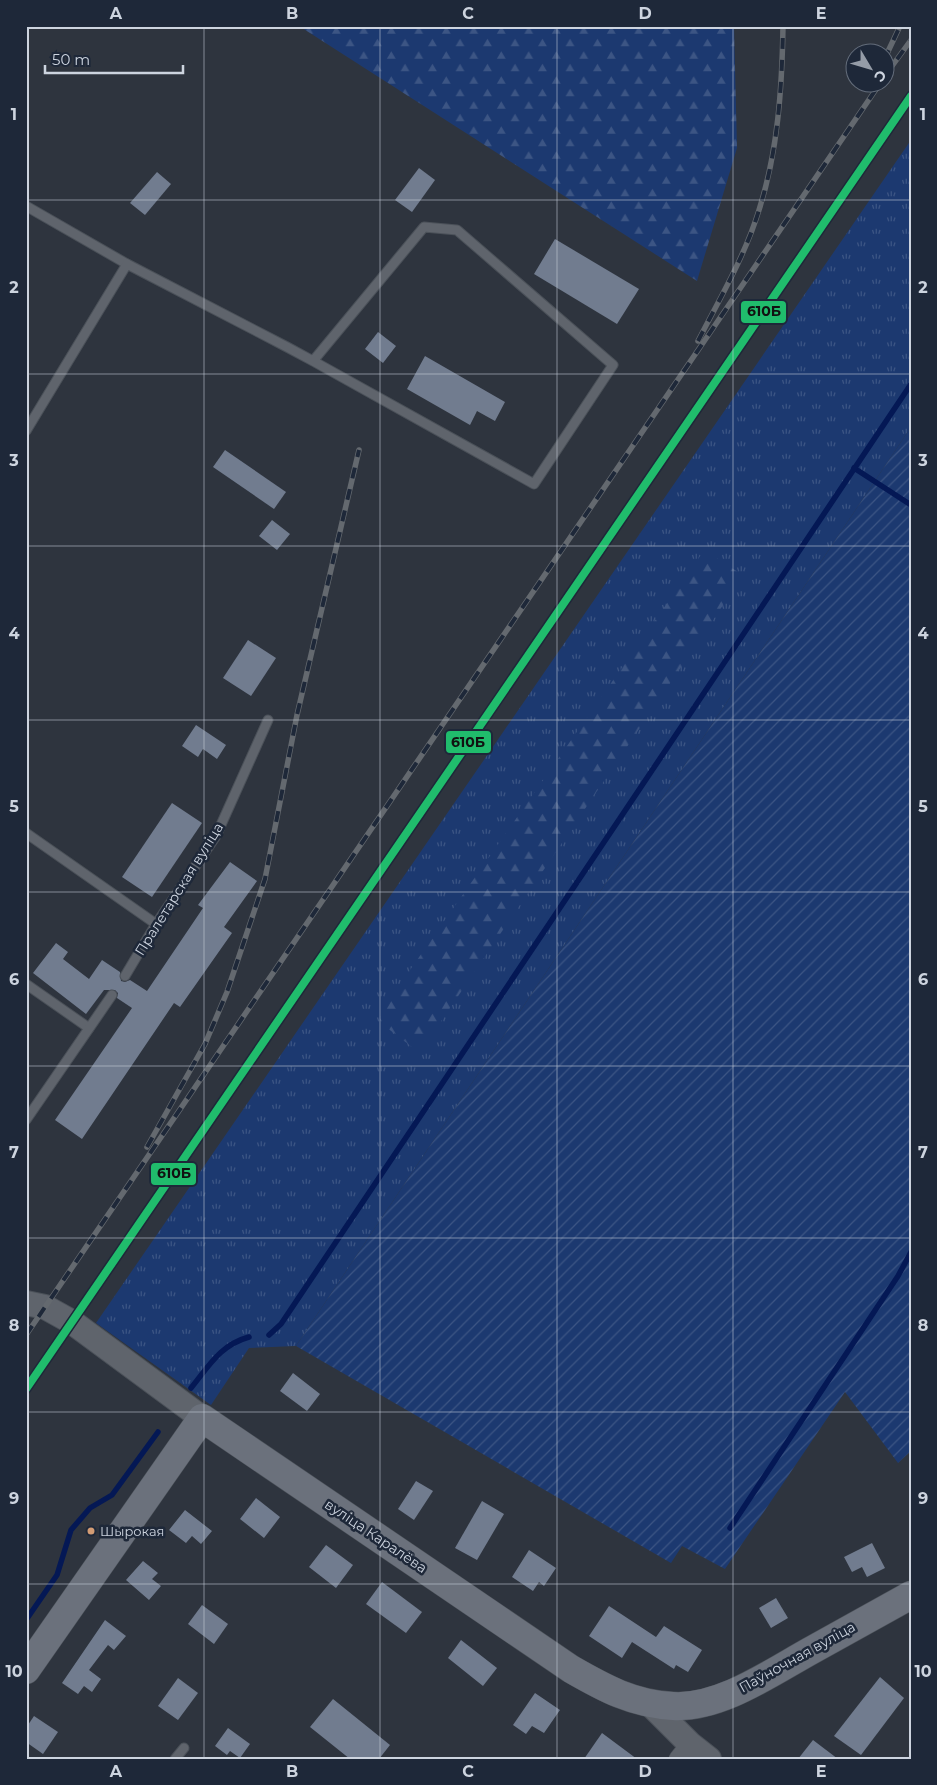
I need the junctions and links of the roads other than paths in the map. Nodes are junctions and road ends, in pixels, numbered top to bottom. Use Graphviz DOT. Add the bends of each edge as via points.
graph roads {
  1 [pos="26,206"];
  2 [pos="127,264"];
  3 [pos="313,361"];
  4 [pos="26,431"];
  5 [pos="268,720"];
  6 [pos="26,833"];
  7 [pos="156,924"];
  8 [pos="125,976"];
  9 [pos="26,984"];
  10 [pos="112,995"];
  11 [pos="89,1028"];
  12 [pos="26,1120"];
  13 [pos="36,1305"];
  14 [pos="202,1418"];
  15 [pos="911,1594"];
  16 [pos="26,1670"];
  17 [pos="649,1703"];
  18 [pos="184,1748"];
  19 [pos="684,1751"];
  20 [pos="175,1759"];
  21 [pos="709,1759"];
  1 -- 2 [label="lane"];
  2 -- 3 [label="lane"];
  2 -- 4 [label="lane"];
  3 -- 3 [label="lane" via="534,484 614,365 457,230 424,227"];
  5 -- 7 [label="lane, Пралетарская вуліца" via="216,836"];
  6 -- 7 [label="lane"];
  7 -- 8 [label="lane, Пралетарская вуліца"];
  9 -- 11 [label="lane"];
  10 -- 11 [label="lane"];
  11 -- 12 [label="lane"];
  13 -- 14 [label="main road, вуліца Каралёва" via="72,1322"];
  14 -- 16 [label="main road"];
  14 -- 17 [label="main road, вуліца Каралёва" via="571,1669 615,1694"];
  15 -- 17 [label="main road, Паўночная вуліца" via="746,1687 703,1703 674,1706"];
  17 -- 19 [label="main road"];
  18 -- 20 [label="lane"];
  19 -- 21 [label="main road"];
}
